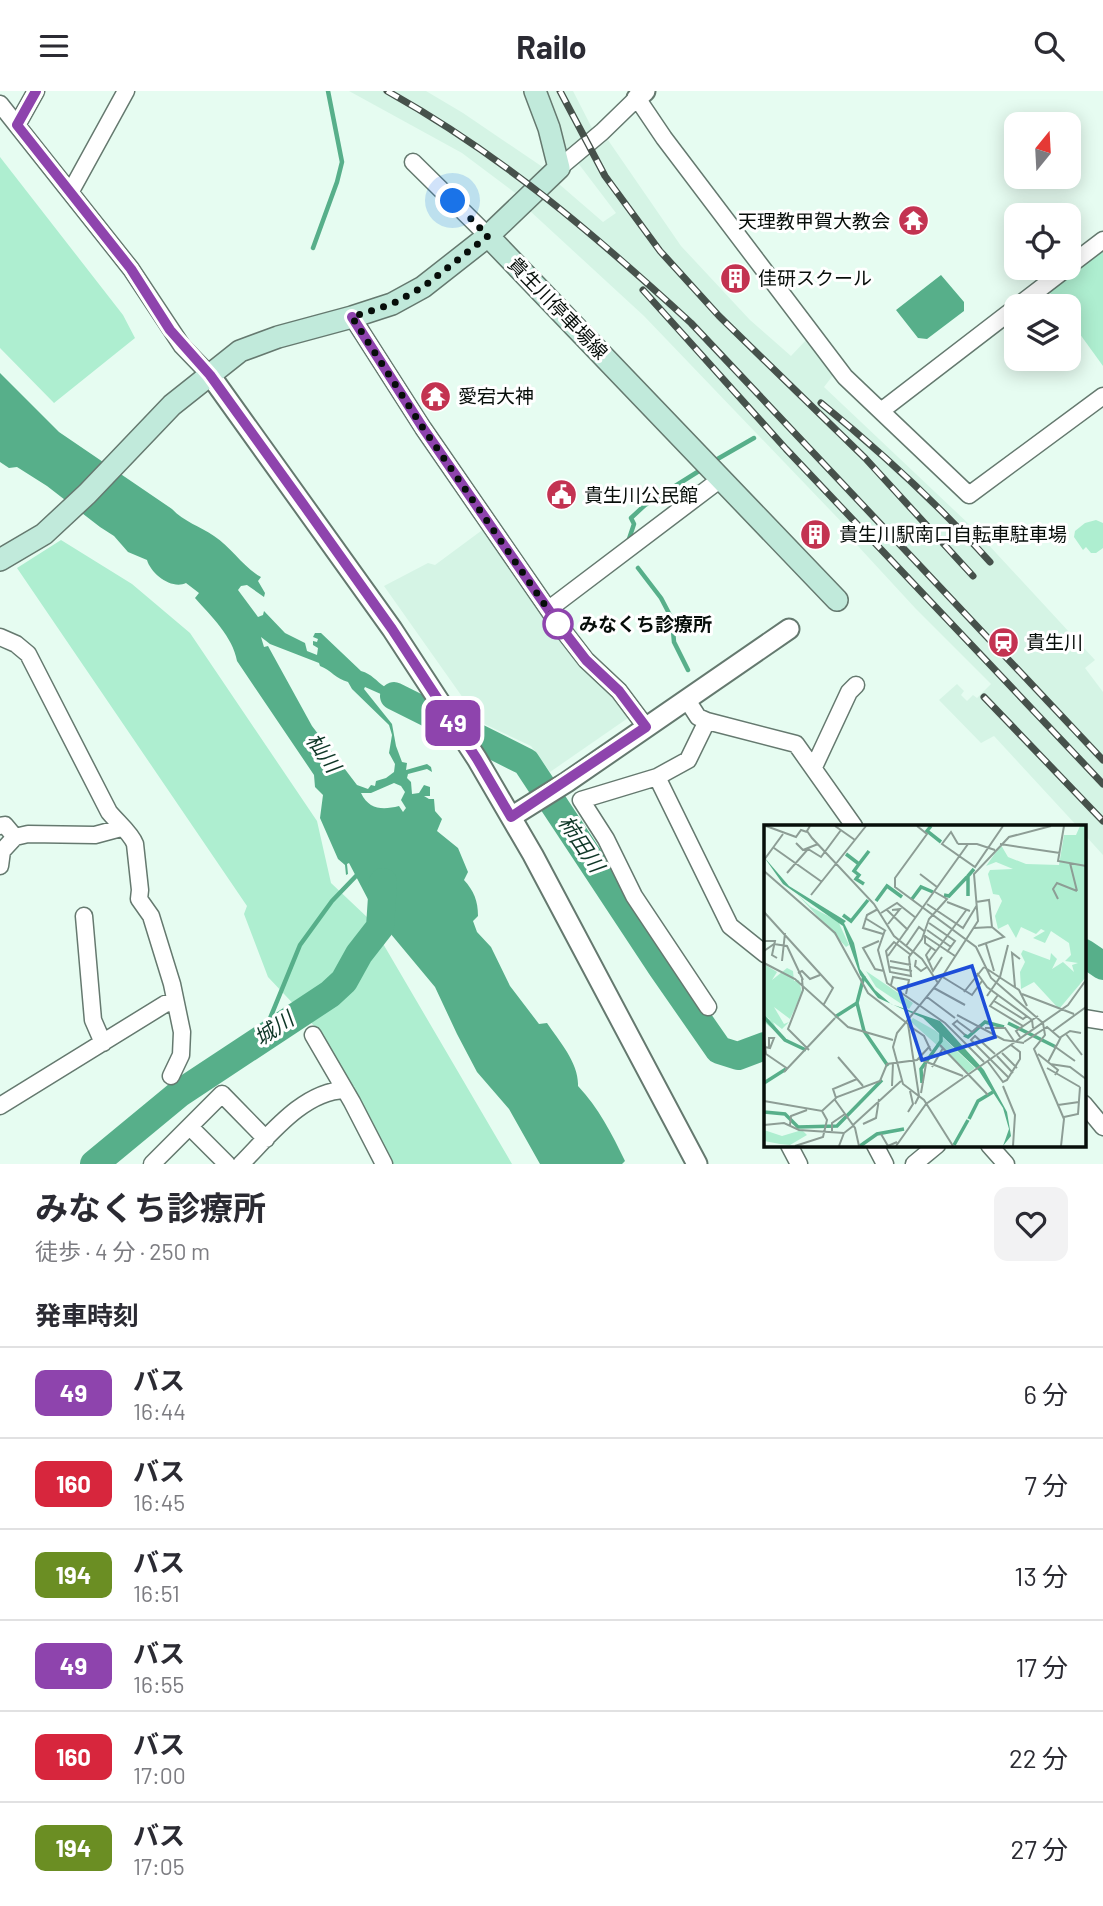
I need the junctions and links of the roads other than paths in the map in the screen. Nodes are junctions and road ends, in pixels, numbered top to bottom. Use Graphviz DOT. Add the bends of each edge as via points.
graph roads {
  1 [pos="36,91"];
  2 [pos="126,91"];
  3 [pos="536,91"];
  4 [pos="641,95"];
  5 [pos="0,104"];
  6 [pos="17,125"];
  7 [pos="413,162"];
  8 [pos="559,168"];
  9 [pos="71,191"];
  10 [pos="488,236"];
  11 [pos="1103,240"];
  12 [pos="1081,257"];
  13 [pos="1051,280"];
  14 [pos="352,317"];
  15 [pos="202,381"];
  16 [pos="1103,396"];
  17 [pos="881,411"];
  18 [pos="722,478"];
  19 [pos="4,559"];
  20 [pos="837,600"];
  21 [pos="549,609"];
  22 [pos="789,629"];
  23 [pos="0,637"];
  24 [pos="856,685"];
  25 [pos="687,700"];
  26 [pos="707,721"];
  27 [pos="646,727"];
  28 [pos="814,767"];
  29 [pos="657,777"];
  30 [pos="511,817"];
  31 [pos="853,825"];
  32 [pos="0,826"];
  33 [pos="121,828"];
  34 [pos="15,837"];
  35 [pos="0,866"];
  36 [pos="84,916"];
  37 [pos="764,953"];
  38 [pos="175,1001"];
  39 [pos="708,1007"];
  40 [pos="313,1035"];
  41 [pos="103,1043"];
  42 [pos="171,1076"];
  43 [pos="345,1090"];
  44 [pos="0,1106"];
  45 [pos="1086,1106"];
  46 [pos="190,1127"];
  47 [pos="1103,1127"];
  48 [pos="266,1139"];
  49 [pos="790,1147"];
  50 [pos="875,1147"];
  51 [pos="935,1147"];
  52 [pos="991,1147"];
  53 [pos="159,1162"];
  54 [pos="227,1164"];
  55 [pos="241,1164"];
  56 [pos="384,1164"];
  57 [pos="697,1164"];
  58 [pos="799,1164"];
  59 [pos="885,1164"];
  60 [pos="914,1164"];
  61 [pos="1006,1164"];
  1 -- 6 [label="street"];
  2 -- 9 [label="street"];
  3 -- 8 [label="main road"];
  4 -- 8 [label="street"];
  4 -- 17 [label="street" via="664,138 840,370"];
  5 -- 6 [label="street"];
  6 -- 9 [label="street"];
  7 -- 10 [label="street"];
  8 -- 10 [label="main road"];
  9 -- 15 [label="street" via="131,269"];
  10 -- 14 [label="main road" via="423,287 392,304"];
  10 -- 18 [label="main road, 貴生川停車場線"];
  11 -- 12 [label="street"];
  13 -- 17 [label="street"];
  14 -- 15 [label="main road" via="240,351"];
  14 -- 21 [label="street"];
  15 -- 19 [label="main road" via="155,421 44,534"];
  15 -- 30 [label="street" via="392,629"];
  16 -- 17 [label="street" via="969,495"];
  18 -- 20 [label="main road, 貴生川停車場線"];
  18 -- 21 [label="street"];
  21 -- 27 [label="street" via="586,660 619,691"];
  22 -- 25 [label="street"];
  23 -- 33 [label="street" via="28,654"];
  24 -- 28 [label="street"];
  25 -- 26 [label="street" via="698,717"];
  25 -- 27 [label="street"];
  26 -- 28 [label="street" via="796,744"];
  26 -- 29 [label="street" via="688,760"];
  27 -- 30 [label="street"];
  28 -- 31 [label="street"];
  29 -- 37 [label="street" via="730,926"];
  29 -- 39 [label="street" via="580,800 606,839 634,896"];
  30 -- 57 [label="street"];
  32 -- 34 [label="street" via="5,825"];
  33 -- 34 [label="street" via="95,835"];
  33 -- 38 [label="street" via="135,844 139,899 151,916"];
  34 -- 35 [label="street" via="2,851"];
  36 -- 41 [label="street" via="93,1020"];
  38 -- 41 [label="street"];
  38 -- 42 [label="street" via="183,1042"];
  40 -- 43 [label="street"];
  41 -- 44 [label="street"];
  43 -- 48 [label="street" via="326,1092 305,1104"];
  43 -- 56 [label="street"];
  45 -- 47 [label="street"];
  46 -- 48 [label="street" via="222,1094"];
  46 -- 53 [label="street"];
  46 -- 54 [label="street"];
  48 -- 55 [label="street"];
  49 -- 58 [label="street"];
  50 -- 59 [label="street"];
  51 -- 60 [label="street"];
  52 -- 61 [label="street"];
}
